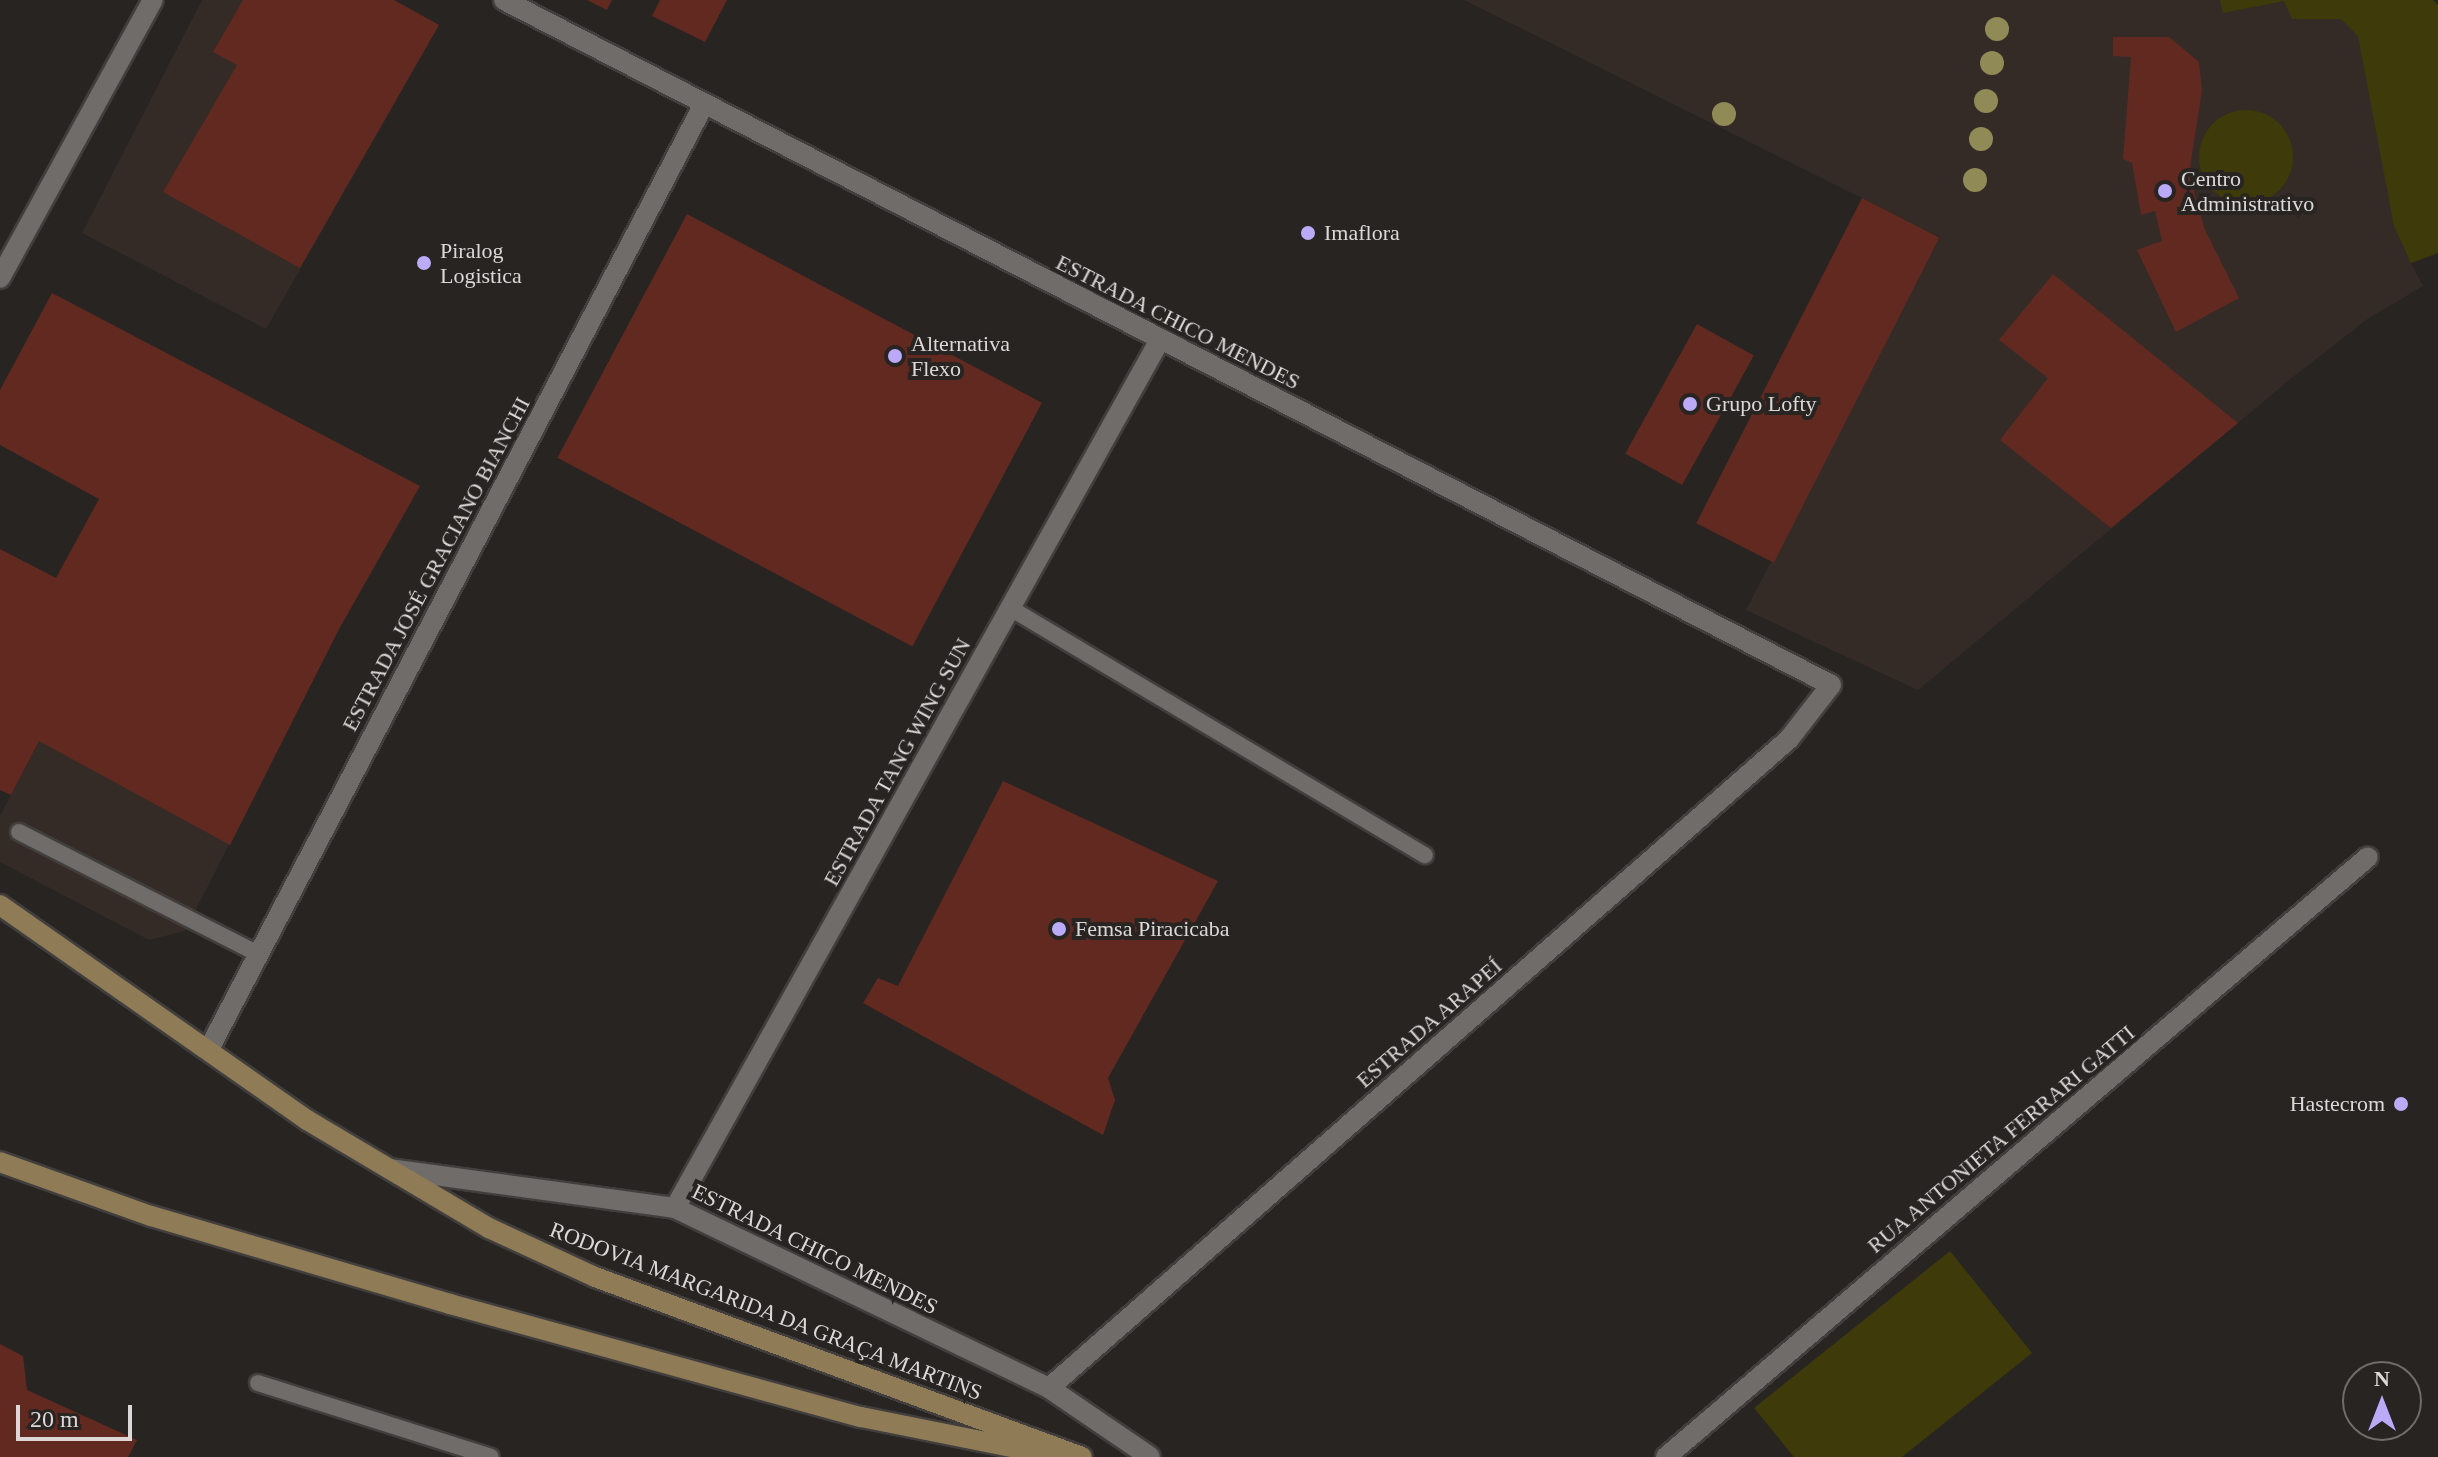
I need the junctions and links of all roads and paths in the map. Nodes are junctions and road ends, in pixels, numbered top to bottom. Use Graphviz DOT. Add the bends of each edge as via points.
graph roads {
  1 [pos="153,0"];
  2 [pos="504,0"];
  3 [pos="704,104"];
  4 [pos="0,278"];
  5 [pos="1160,340"];
  6 [pos="1010,608"];
  7 [pos="1831,685"];
  8 [pos="19,832"];
  9 [pos="1425,855"];
  10 [pos="2368,857"];
  11 [pos="0,905"];
  12 [pos="258,954"];
  13 [pos="210,1047"];
  14 [pos="0,1162"];
  15 [pos="382,1168"];
  16 [pos="675,1208"];
  17 [pos="258,1383"];
  18 [pos="1049,1388"];
  19 [pos="491,1457"];
  20 [pos="1062,1457"];
  21 [pos="1082,1457"];
  22 [pos="1150,1457"];
  23 [pos="1666,1457"];
  1 -- 4 [label="street"];
  2 -- 3 [label="street, ESTRADA CHICO MENDES"];
  3 -- 5 [label="street, ESTRADA CHICO MENDES"];
  3 -- 12 [label="street, ESTRADA JOSÉ GRACIANO BIANCHI"];
  5 -- 6 [label="street, ESTRADA TANG WING SUN"];
  5 -- 7 [label="street, ESTRADA CHICO MENDES"];
  6 -- 9 [label="lane"];
  6 -- 16 [label="street, ESTRADA TANG WING SUN"];
  7 -- 18 [label="street, ESTRADA ARAPEÍ" via="1789,739"];
  8 -- 12 [label="lane"];
  10 -- 23 [label="street, RUA ANTONIETA FERRARI GATTI"];
  11 -- 13 [label="main road, RODOVIA MARGARIDA DA GRAÇA MARTINS"];
  12 -- 13 [label="street, ESTRADA JOSÉ GRACIANO BIANCHI"];
  13 -- 15 [label="main road, RODOVIA MARGARIDA DA GRAÇA MARTINS"];
  14 -- 20 [label="main road" via="151,1216 450,1304 861,1417"];
  15 -- 16 [label="street, ESTRADA CHICO MENDES"];
  15 -- 21 [label="main road, RODOVIA MARGARIDA DA GRAÇA MARTINS" via="489,1228 595,1277"];
  16 -- 18 [label="street, ESTRADA CHICO MENDES"];
  17 -- 19 [label="lane"];
  18 -- 22 [label="street, ESTRADA CHICO MENDES"];
}
